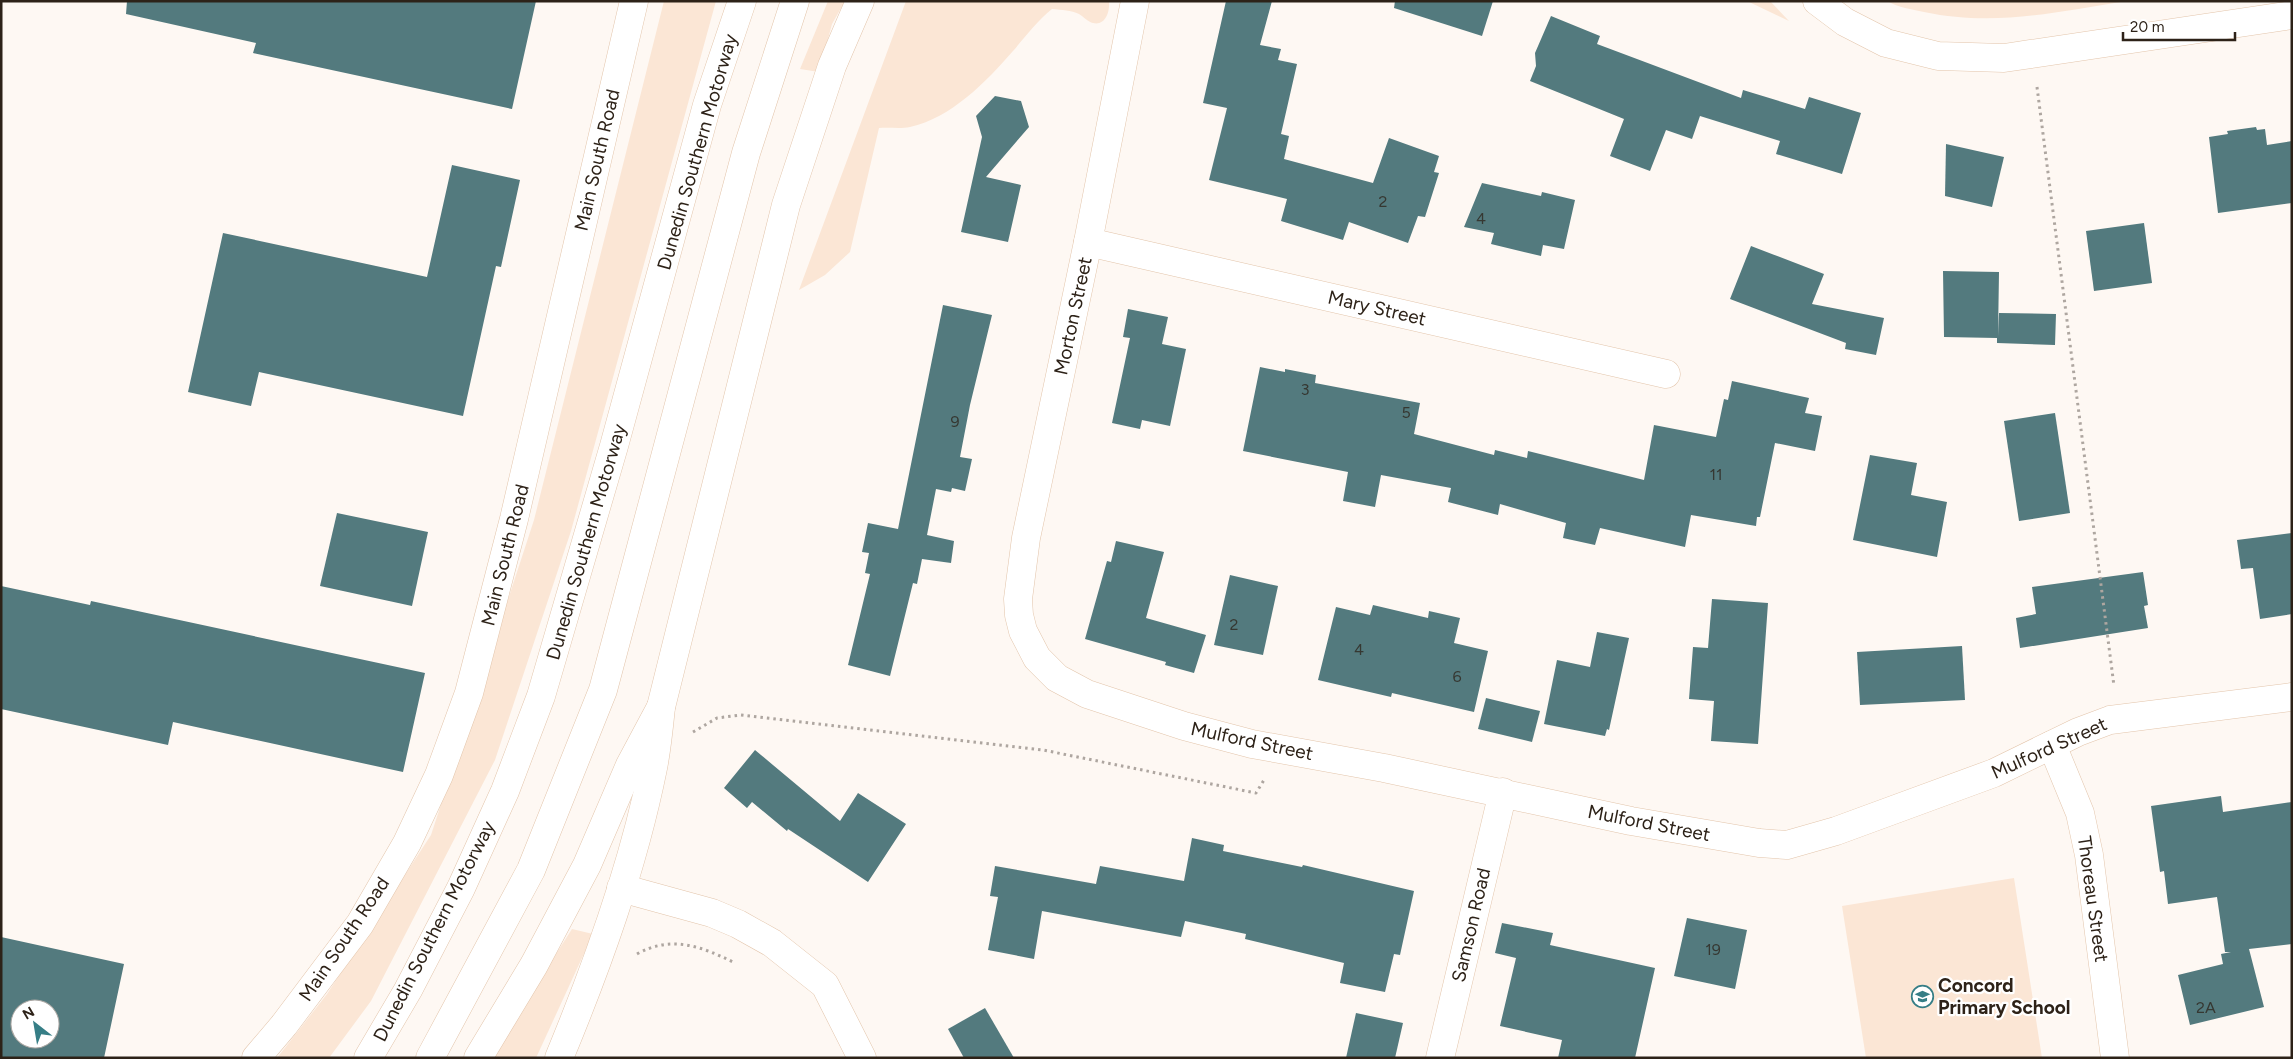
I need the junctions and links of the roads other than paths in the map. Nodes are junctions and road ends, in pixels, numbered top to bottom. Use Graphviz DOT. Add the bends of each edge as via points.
graph roads {
  1 [pos="634,1"];
  2 [pos="742,1"];
  3 [pos="795,1"];
  4 [pos="860,1"];
  5 [pos="1135,1"];
  6 [pos="1817,1"];
  7 [pos="2283,11"];
  8 [pos="1088,242"];
  9 [pos="1666,374"];
  10 [pos="1023,630"];
  11 [pos="2292,696"];
  12 [pos="662,707"];
  13 [pos="2052,745"];
  14 [pos="1503,792"];
  15 [pos="621,888"];
  16 [pos="256,1058"];
  17 [pos="368,1058"];
  18 [pos="430,1058"];
  19 [pos="478,1058"];
  20 [pos="559,1058"];
  21 [pos="862,1058"];
  22 [pos="1440,1058"];
  23 [pos="2115,1058"];
  1 -- 16 [label="main road, Main South Road" via="514,518 469,693 439,775 407,843 360,924"];
  2 -- 17 [label="main road, Dunedin Southern Motorway" via="707,105 614,446 541,696 505,791 461,888"];
  3 -- 18 [label="main road" via="746,153 603,690 531,870"];
  4 -- 12 [label="main road" via="832,66 786,205"];
  5 -- 8 [label="main road, Morton Street"];
  6 -- 7 [label="main road" via="1845,22 1886,43 1938,56 2004,58"];
  8 -- 9 [label="main road, Mary Street"];
  8 -- 10 [label="main road, Morton Street" via="1026,538 1018,599"];
  10 -- 14 [label="main road, Mulford Street" via="1037,658 1057,678 1087,694 1252,744"];
  11 -- 13 [label="main road, Mulford Street" via="2110,720"];
  12 -- 15 [label="main road" via="653,767"];
  12 -- 19 [label="main road" via="630,766 587,865 534,965"];
  13 -- 14 [label="main road, Mulford Street" via="1994,773 1916,803 1787,845 1759,844 1631,821"];
  13 -- 23 [label="main road, Thoreau Street" via="2080,813 2089,855"];
  14 -- 22 [label="main road, Samson Road"];
  15 -- 20 [label="main road" via="588,986"];
  15 -- 21 [label="main road" via="712,913 772,943 825,985"];
}
